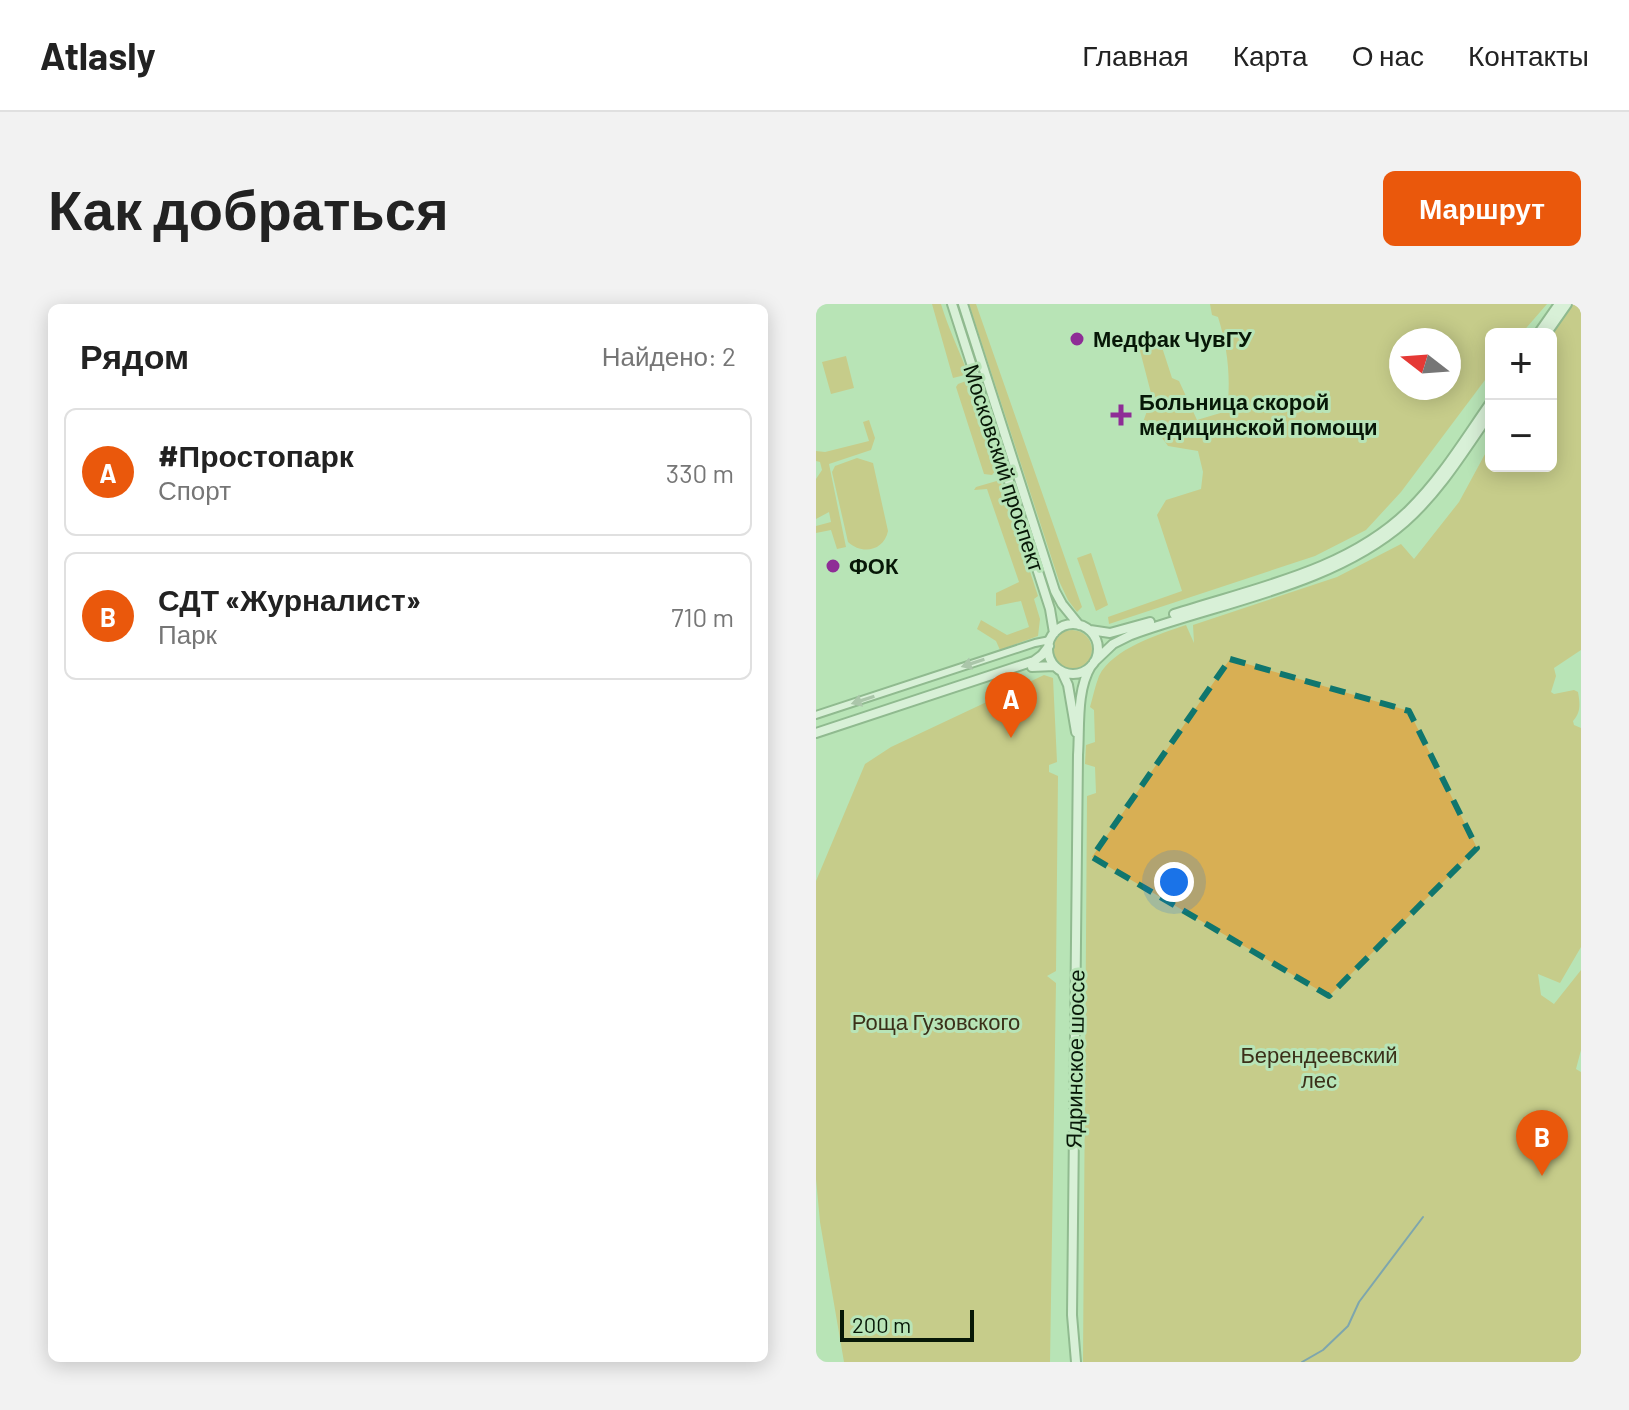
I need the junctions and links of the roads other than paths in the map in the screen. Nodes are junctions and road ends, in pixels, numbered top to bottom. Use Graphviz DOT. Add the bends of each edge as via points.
graph roads {
  1 [pos="952,304"];
  2 [pos="963,304"];
  3 [pos="1559,304"];
  4 [pos="1567,304"];
  5 [pos="1542,328"];
  6 [pos="1550,328"];
  7 [pos="1485,410"];
  8 [pos="1485,420"];
  9 [pos="1079,625"];
  10 [pos="1090,630"];
  11 [pos="1051,640"];
  12 [pos="1092,664"];
  13 [pos="1058,669"];
  14 [pos="816,715"];
  15 [pos="817,735"];
  16 [pos="1078,755"];
  17 [pos="1076,1362"];
  1 -- 11 [label="main road, Московский проспект" via="1050,609"];
  2 -- 9 [label="main road, Московский проспект" via="1055,591"];
  3 -- 5 [label="main road"];
  4 -- 6 [label="main road"];
  7 -- 10 [label="main road" via="1432,485 1365,545 1304,572 1143,625 1110,633"];
  8 -- 12 [label="main road" via="1433,494 1372,548 1317,574 1131,635"];
  9 -- 10 [label="main road"];
  9 -- 11 [label="main road" via="1067,625"];
  10 -- 12 [label="main road" via="1097,646"];
  11 -- 13 [label="main road" via="1049,655"];
  11 -- 14 [label="street, one-way"];
  11 -- 15 [label="main road" via="1034,661"];
  12 -- 13 [label="main road" via="1079,674"];
  12 -- 16 [label="main road, Ядринское шоссе" via="1082,695"];
  13 -- 15 [label="main road" via="1036,665"];
  13 -- 16 [label="main road, Ядринское шоссе" via="1068,685"];
  16 -- 17 [label="main road, Ядринское шоссе" via="1072,1315"];
}
